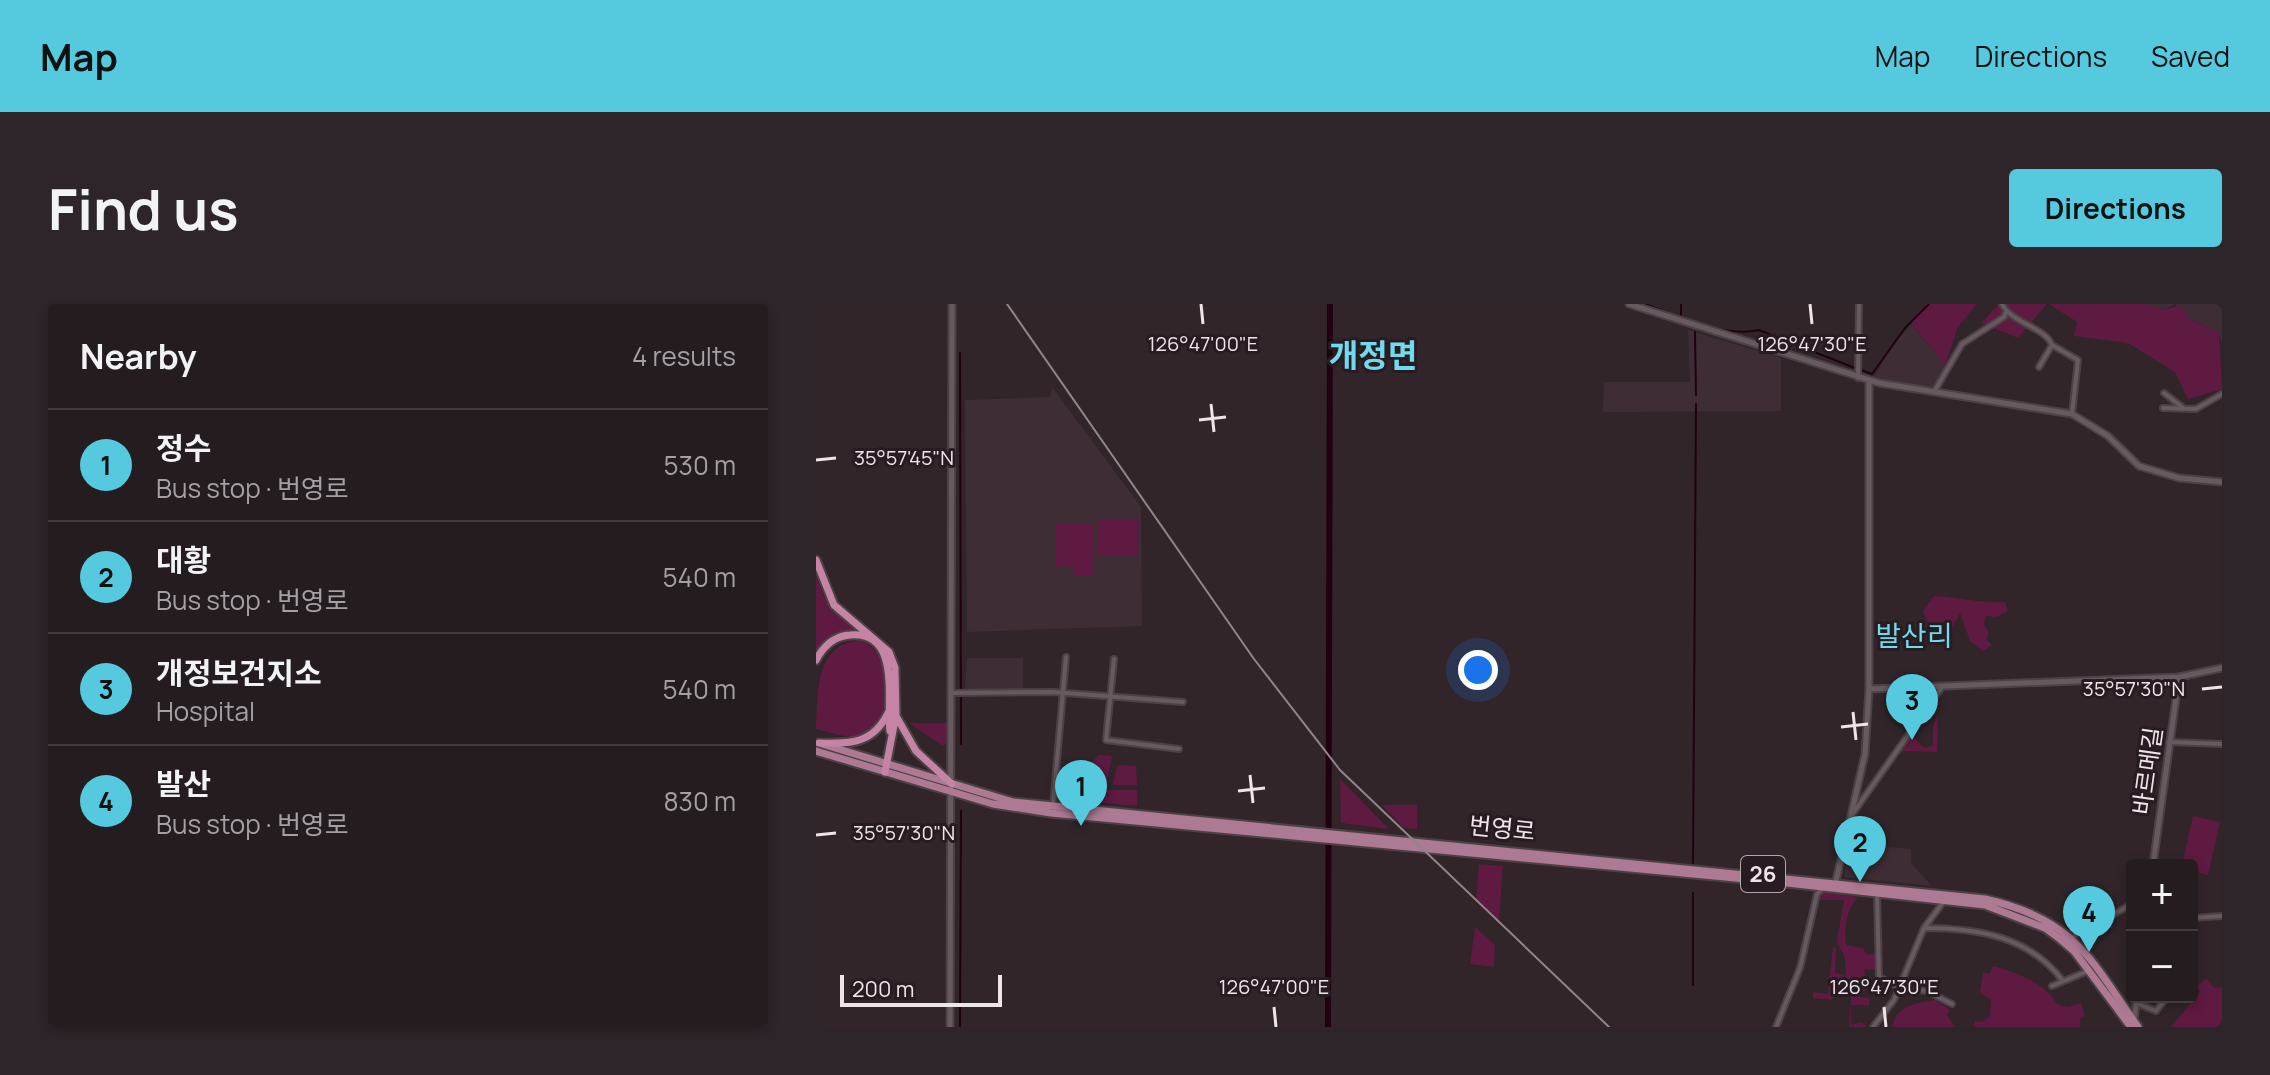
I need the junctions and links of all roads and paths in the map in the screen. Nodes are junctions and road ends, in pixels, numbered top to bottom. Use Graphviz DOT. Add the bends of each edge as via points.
graph roads {
  1 [pos="952,304"];
  2 [pos="1629,304"];
  3 [pos="1859,304"];
  4 [pos="2002,304"];
  5 [pos="2006,312"];
  6 [pos="2052,345"];
  7 [pos="2039,367"];
  8 [pos="1858,372"];
  9 [pos="1869,380"];
  10 [pos="1934,392"];
  11 [pos="2164,393"];
  12 [pos="2222,394"];
  13 [pos="2163,408"];
  14 [pos="2184,408"];
  15 [pos="2072,414"];
  16 [pos="2222,482"];
  17 [pos="816,560"];
  18 [pos="1066,657"];
  19 [pos="1114,659"];
  20 [pos="816,660"];
  21 [pos="2222,668"];
  22 [pos="2179,677"];
  23 [pos="1942,687"];
  24 [pos="1869,689"];
  25 [pos="954,693"];
  26 [pos="1063,693"];
  27 [pos="1110,698"];
  28 [pos="1183,702"];
  29 [pos="892,713"];
  30 [pos="2169,742"];
  31 [pos="2222,744"];
  32 [pos="817,746"];
  33 [pos="1179,749"];
  34 [pos="886,768"];
  35 [pos="952,788"];
  36 [pos="1053,806"];
  37 [pos="1851,816"];
  38 [pos="1318,834"];
  39 [pos="1333,836"];
  40 [pos="2154,859"];
  41 [pos="1836,881"];
  42 [pos="1824,887"];
  43 [pos="1877,893"];
  44 [pos="1944,901"];
  45 [pos="2126,907"];
  46 [pos="2222,916"];
  47 [pos="2198,918"];
  48 [pos="1924,928"];
  49 [pos="2072,937"];
  50 [pos="2064,943"];
  51 [pos="2088,971"];
  52 [pos="2063,981"];
  53 [pos="2052,986"];
  54 [pos="1900,988"];
  55 [pos="2137,1003"];
  56 [pos="2142,1003"];
  57 [pos="2162,1003"];
  58 [pos="1952,1004"];
  59 [pos="2134,1025"];
  60 [pos="950,1027"];
  61 [pos="1776,1027"];
  62 [pos="1873,1027"];
  1 -- 25 [label="street"];
  2 -- 8 [label="street"];
  3 -- 8 [label="street"];
  4 -- 5 [label="street"];
  5 -- 6 [label="street" via="2049,336"];
  5 -- 10 [label="street" via="1962,344"];
  6 -- 7 [label="street"];
  6 -- 15 [label="street" via="2078,360"];
  8 -- 9 [label="street"];
  9 -- 10 [label="street"];
  9 -- 24 [label="street"];
  10 -- 15 [label="street"];
  11 -- 14 [label="street"];
  12 -- 14 [label="street" via="2196,409"];
  13 -- 14 [label="street"];
  15 -- 16 [label="street" via="2108,436 2139,466 2179,478"];
  17 -- 29 [label="highway" via="834,605 889,652 895,668"];
  18 -- 26 [label="street"];
  19 -- 27 [label="street"];
  20 -- 29 [label="highway" via="835,639 857,635 870,640 887,663"];
  21 -- 22 [label="street"];
  22 -- 23 [label="street"];
  22 -- 30 [label="street, 바르메길"];
  23 -- 24 [label="street"];
  23 -- 37 [label="street"];
  24 -- 37 [label="street" via="1865,754"];
  25 -- 26 [label="street"];
  25 -- 35 [label="street"];
  26 -- 27 [label="street"];
  26 -- 36 [label="street"];
  27 -- 28 [label="street"];
  27 -- 33 [label="street" via="1106,740"];
  29 -- 32 [label="highway" via="881,728 856,744"];
  29 -- 34 [label="highway"];
  29 -- 35 [label="highway" via="916,751"];
  30 -- 31 [label="street"];
  30 -- 40 [label="street, 바르메길"];
  32 -- 34 [label="main road, 번영로 / 26"];
  34 -- 35 [label="main road, 번영로 / 26"];
  35 -- 36 [label="main road, 번영로 / 26"];
  35 -- 38 [label="main road, 번영로 / 26" via="993,804 1051,813"];
  35 -- 60 [label="street"];
  36 -- 38 [label="main road, 번영로 / 26"];
  37 -- 41 [label="street"];
  38 -- 39 [label="main road, 번영로 / 26"];
  39 -- 41 [label="main road, 번영로 / 26"];
  39 -- 42 [label="main road, 번영로 / 26"];
  41 -- 42 [label="street"];
  41 -- 49 [label="main road, 번영로 / 26" via="1999,902 2033,912"];
  42 -- 43 [label="main road, 번영로 / 26"];
  42 -- 61 [label="street" via="1817,894 1800,968"];
  43 -- 44 [label="main road, 번영로 / 26"];
  43 -- 54 [label="street" via="1879,977"];
  44 -- 48 [label="street"];
  44 -- 50 [label="main road, 번영로 / 26" via="2004,909"];
  45 -- 49 [label="street"];
  46 -- 47 [label="street"];
  48 -- 52 [label="street" via="1964,928 2006,937 2033,951"];
  48 -- 54 [label="street"];
  49 -- 50 [label="street"];
  49 -- 59 [label="main road, 번영로 / 26"];
  50 -- 51 [label="main road, 번영로 / 26"];
  51 -- 52 [label="street"];
  51 -- 59 [label="main road, 번영로 / 26"];
  52 -- 53 [label="street"];
  54 -- 58 [label="street" via="1927,991"];
  54 -- 62 [label="street"];
  55 -- 59 [label="street"];
  56 -- 57 [label="street" via="2156,1011"];
}
